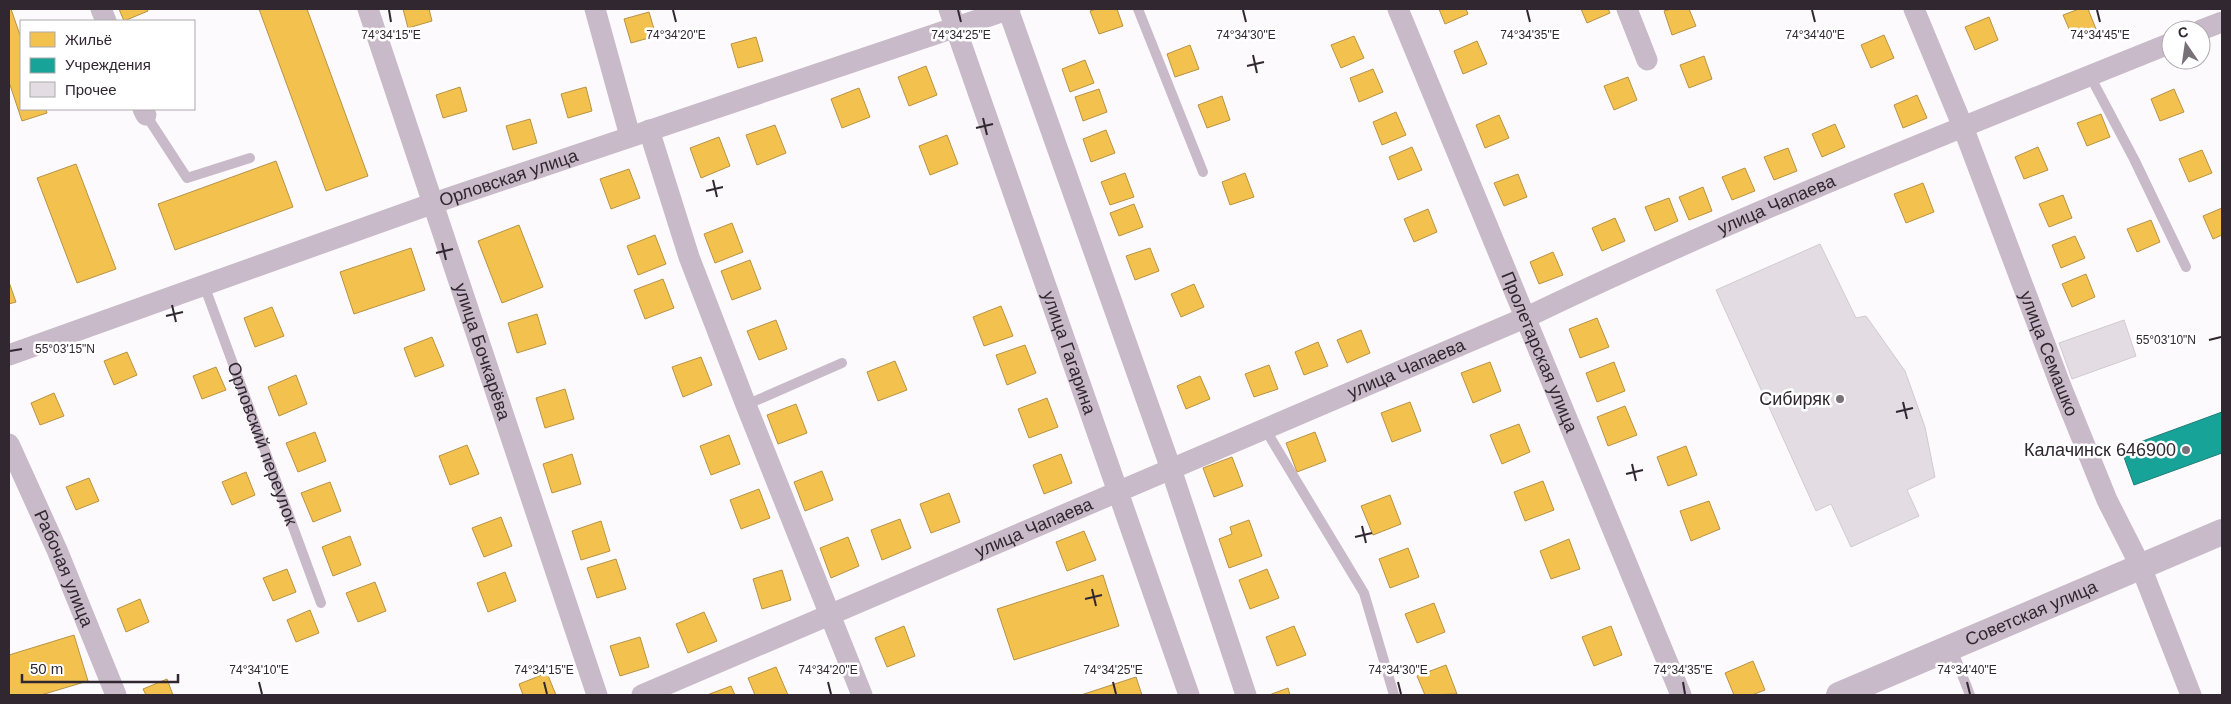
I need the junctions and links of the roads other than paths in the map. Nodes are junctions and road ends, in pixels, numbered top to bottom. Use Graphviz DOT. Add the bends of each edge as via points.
graph roads {
  1 [pos="368,9"];
  2 [pos="595,9"];
  3 [pos="1009,9"];
  4 [pos="1138,9"];
  5 [pos="1398,9"];
  6 [pos="1627,9"];
  7 [pos="1914,9"];
  8 [pos="952,17"];
  9 [pos="2161,47"];
  10 [pos="1647,60"];
  11 [pos="2090,76"];
  12 [pos="145,112"];
  13 [pos="1963,127"];
  14 [pos="640,133"];
  15 [pos="250,158"];
  16 [pos="1203,172"];
  17 [pos="434,203"];
  18 [pos="2186,267"];
  19 [pos="204,285"];
  20 [pos="1527,317"];
  21 [pos="9,355"];
  22 [pos="842,363"];
  23 [pos="746,405"];
  24 [pos="1265,429"];
  25 [pos="9,444"];
  26 [pos="1171,469"];
  27 [pos="1118,492"];
  28 [pos="2222,532"];
  29 [pos="2141,568"];
  30 [pos="321,603"];
  31 [pos="831,614"];
  32 [pos="1951,648"];
  33 [pos="116,695"];
  34 [pos="596,695"];
  35 [pos="642,695"];
  36 [pos="862,695"];
  37 [pos="1189,695"];
  38 [pos="1246,695"];
  39 [pos="1394,695"];
  40 [pos="1682,695"];
  41 [pos="1840,695"];
  42 [pos="1970,695"];
  43 [pos="2191,695"];
  1 -- 17 [label="street, улица Бочкарёва"];
  2 -- 14 [label="street"];
  3 -- 8 [label="street, Орловская улица"];
  3 -- 26 [label="street"];
  4 -- 16 [label="lane"];
  5 -- 20 [label="street, Пролетарская улица"];
  6 -- 10 [label="street"];
  7 -- 13 [label="street, улица Семашко"];
  8 -- 14 [label="street, Орловская улица"];
  8 -- 27 [label="street, улица Гагарина"];
  9 -- 11 [label="street, улица Чапаева"];
  11 -- 13 [label="street, улица Чапаева"];
  11 -- 18 [label="lane"];
  12 -- 15 [label="lane" via="188,178"];
  13 -- 20 [label="street, улица Чапаева" via="1619,273"];
  13 -- 29 [label="street, улица Семашко" via="2063,393 2107,500"];
  14 -- 17 [label="street, Орловская улица"];
  14 -- 23 [label="street"];
  17 -- 19 [label="street, Орловская улица"];
  17 -- 34 [label="street, улица Бочкарёва"];
  19 -- 21 [label="street, Орловская улица"];
  19 -- 30 [label="lane, Орловский переулок"];
  20 -- 24 [label="street, улица Чапаева"];
  20 -- 40 [label="street, Пролетарская улица"];
  22 -- 23 [label="lane"];
  23 -- 31 [label="street"];
  24 -- 26 [label="street, улица Чапаева"];
  24 -- 39 [label="lane" via="1364,593"];
  25 -- 33 [label="street, Рабочая улица" via="57,550"];
  26 -- 27 [label="street, улица Чапаева"];
  26 -- 38 [label="street"];
  27 -- 31 [label="street, улица Чапаева"];
  27 -- 37 [label="street, улица Гагарина"];
  28 -- 29 [label="street, Советская улица"];
  29 -- 32 [label="street, Советская улица"];
  29 -- 43 [label="street, улица Семашко"];
  31 -- 35 [label="street, улица Чапаева"];
  31 -- 36 [label="street"];
  32 -- 41 [label="street, Советская улица"];
  32 -- 42 [label="lane"];
}
